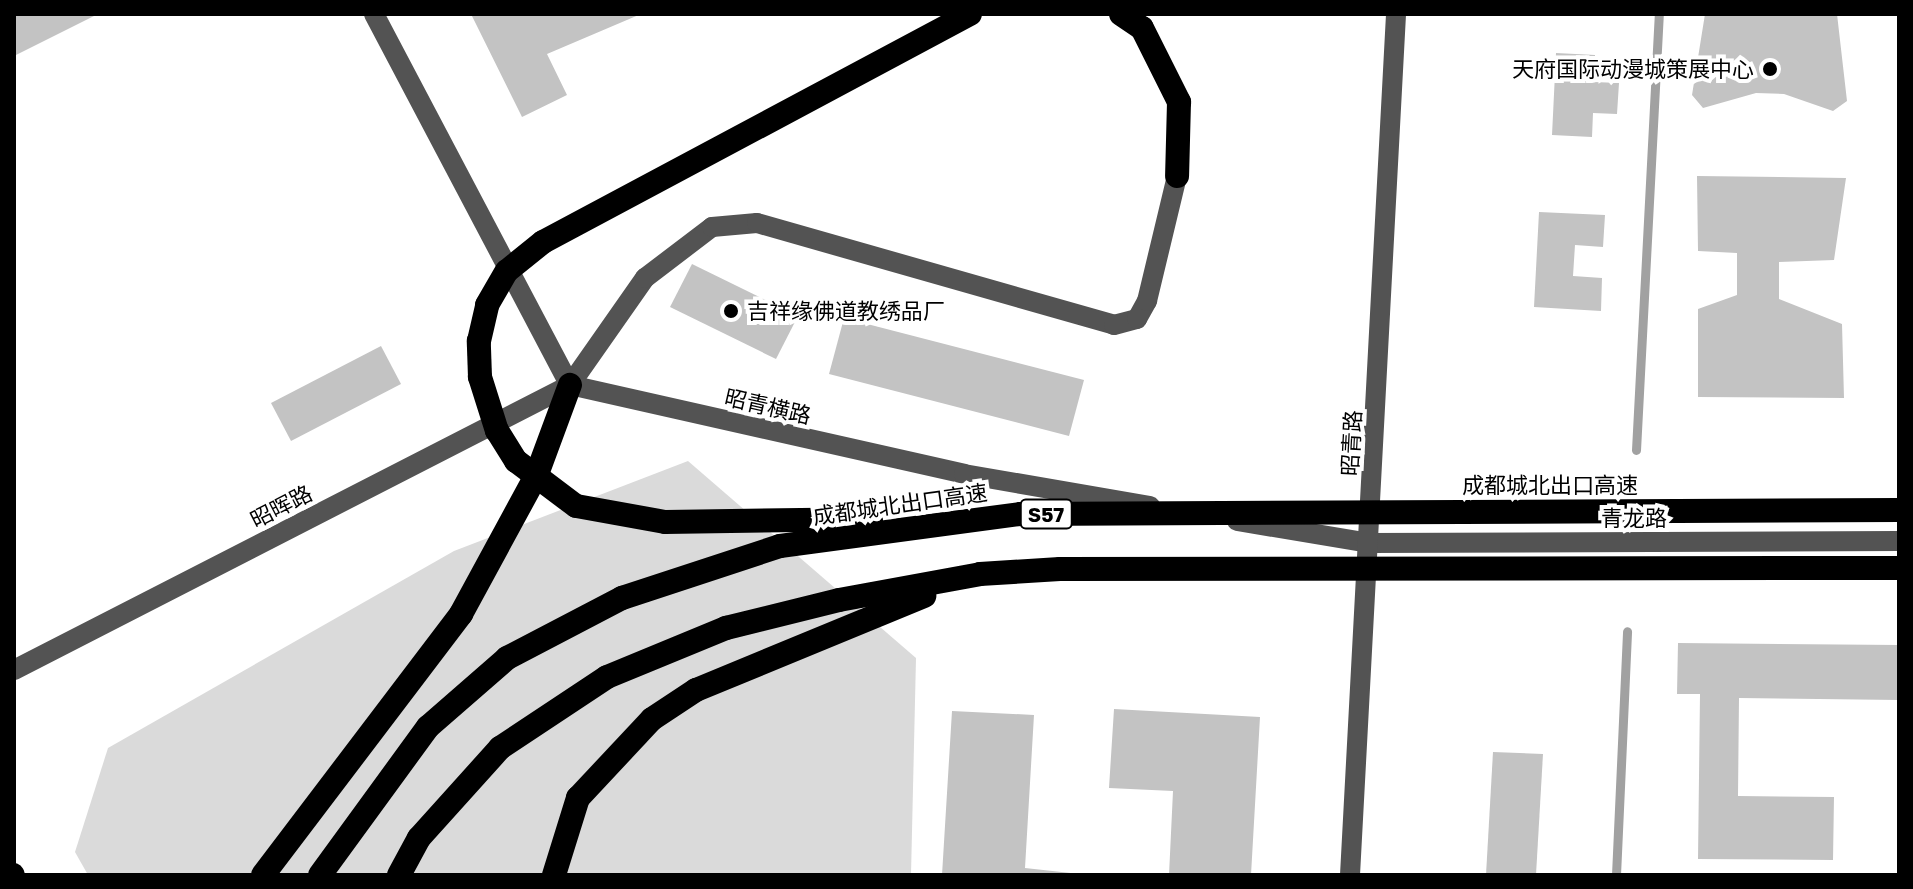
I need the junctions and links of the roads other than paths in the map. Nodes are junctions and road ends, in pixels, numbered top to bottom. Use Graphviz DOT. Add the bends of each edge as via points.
graph roads {
  1 [pos="374,14"];
  2 [pos="970,14"];
  3 [pos="1121,14"];
  4 [pos="1396,14"];
  5 [pos="1177,176"];
  6 [pos="570,385"];
  7 [pos="1899,510"];
  8 [pos="1020,514"];
  9 [pos="1899,541"];
  10 [pos="1370,543"];
  11 [pos="1899,568"];
  12 [pos="980,574"];
  13 [pos="14,670"];
  14 [pos="263,875"];
  15 [pos="320,875"];
  16 [pos="399,875"];
  17 [pos="554,875"];
  18 [pos="1350,875"];
  1 -- 6 [label="street"];
  2 -- 8 [label="highway" via="543,242 507,271 487,305 480,377 486,406 516,461 576,506 619,517"];
  3 -- 5 [label="highway" via="1142,28 1179,102"];
  4 -- 10 [label="street, 昭青路"];
  5 -- 6 [label="street" via="1137,319 1114,325 1008,299 757,223 712,227 645,278"];
  6 -- 10 [label="street, 昭青横路" via="964,474"];
  6 -- 13 [label="street, 昭晖路"];
  6 -- 14 [label="highway" via="537,474 461,614"];
  7 -- 8 [label="highway, 成都城北出口高速 / S57"];
  8 -- 15 [label="highway, 成都城北出口高速 / S57" via="780,546 622,598 507,658 428,727"];
  9 -- 10 [label="street, 青龙路"];
  10 -- 18 [label="street, 昭青路"];
  11 -- 12 [label="highway"];
  12 -- 16 [label="highway" via="726,628 607,677 500,748 419,838"];
  12 -- 17 [label="highway" via="696,690 652,719 578,798"];
}
